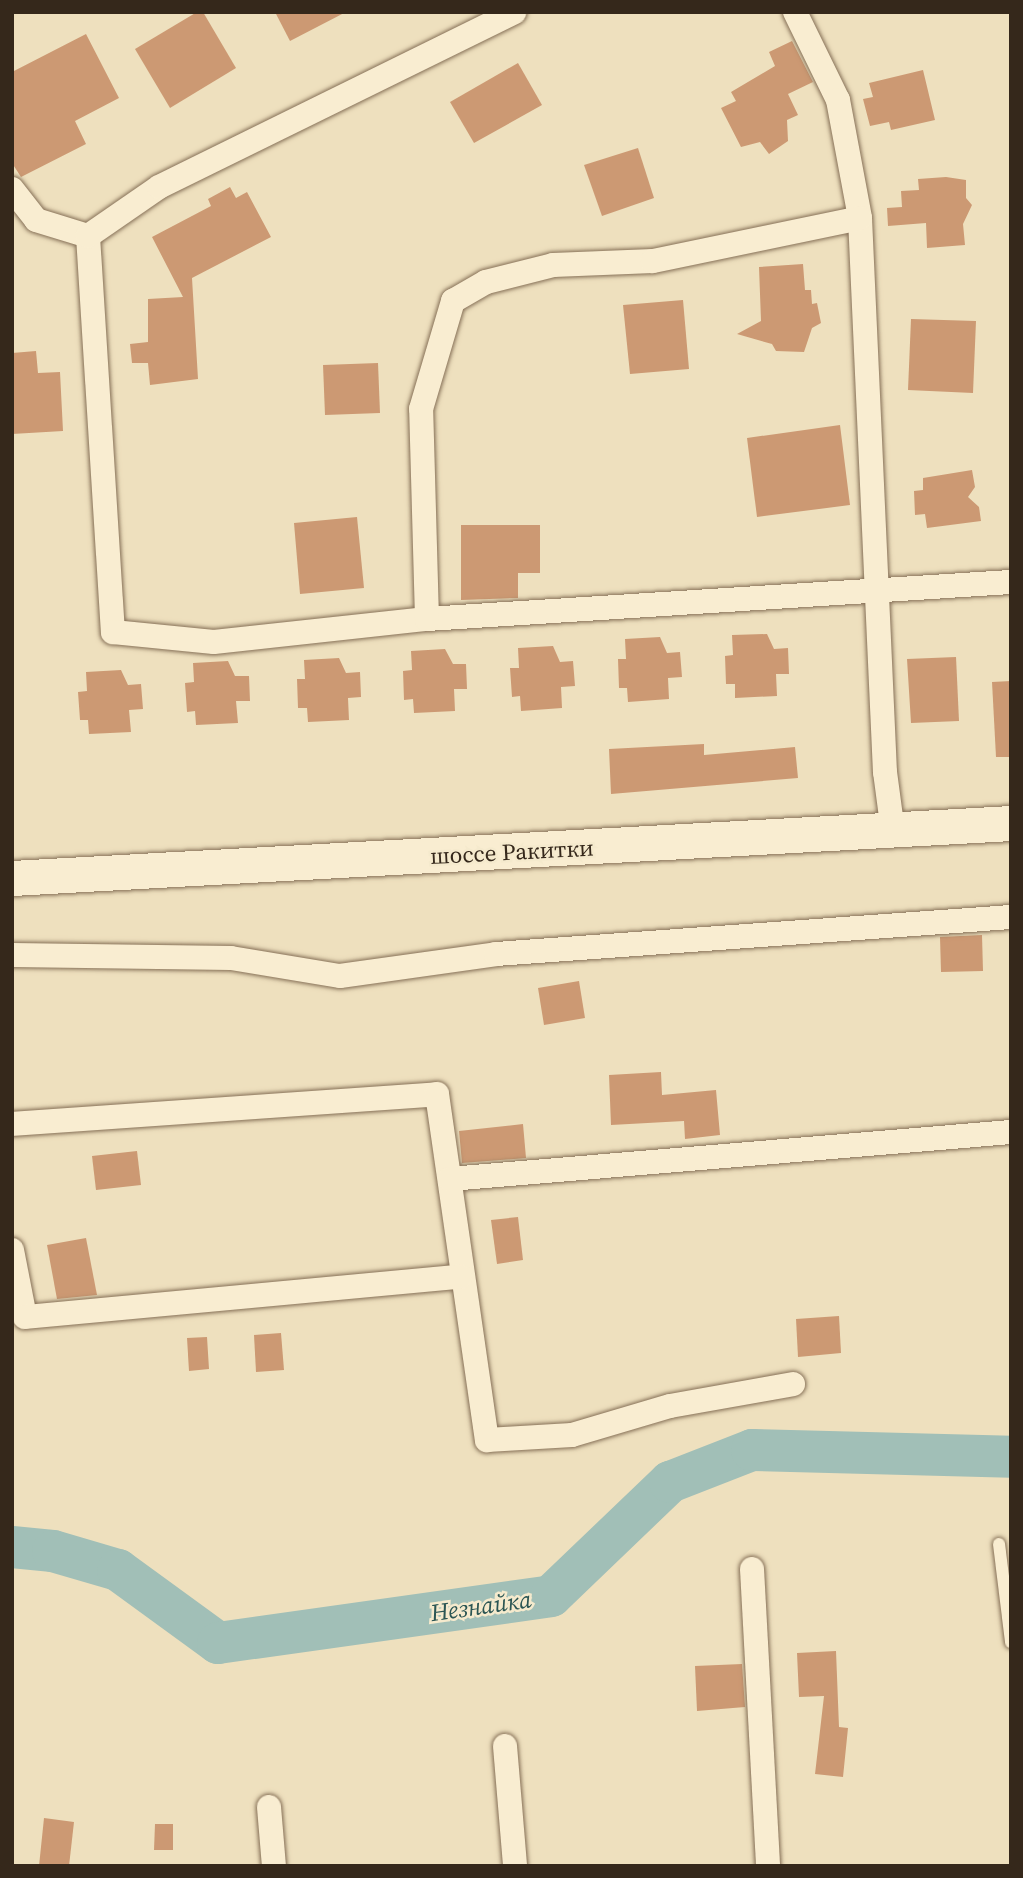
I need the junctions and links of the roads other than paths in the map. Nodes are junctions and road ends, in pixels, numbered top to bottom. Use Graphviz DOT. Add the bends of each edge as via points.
graph roads {
  1 [pos="514,12"];
  2 [pos="795,12"];
  3 [pos="12,189"];
  4 [pos="860,218"];
  5 [pos="89,236"];
  6 [pos="1011,582"];
  7 [pos="878,589"];
  8 [pos="427,619"];
  9 [pos="1011,823"];
  10 [pos="893,832"];
  11 [pos="12,878"];
  12 [pos="1011,918"];
  13 [pos="12,955"];
  14 [pos="12,1124"];
  15 [pos="1011,1132"];
  16 [pos="450,1179"];
  17 [pos="12,1250"];
  18 [pos="460,1277"];
  19 [pos="793,1384"];
  20 [pos="999,1544"];
  21 [pos="752,1569"];
  22 [pos="1011,1642"];
  23 [pos="505,1746"];
  24 [pos="269,1807"];
  25 [pos="274,1866"];
  26 [pos="515,1866"];
  27 [pos="768,1866"];
  1 -- 5 [label="street" via="159,187"];
  2 -- 4 [label="street" via="838,100"];
  3 -- 5 [label="street" via="36,220"];
  4 -- 7 [label="street"];
  4 -- 8 [label="street" via="653,261 553,265 486,282 453,301 421,409"];
  5 -- 8 [label="street" via="113,632 214,642"];
  6 -- 7 [label="street"];
  7 -- 8 [label="street"];
  7 -- 10 [label="street"];
  9 -- 10 [label="main road, шоссе Ракитки"];
  10 -- 11 [label="main road, шоссе Ракитки"];
  12 -- 13 [label="street" via="496,954 340,976 231,958"];
  14 -- 16 [label="street" via="437,1094"];
  15 -- 16 [label="street"];
  16 -- 18 [label="street"];
  17 -- 18 [label="street" via="25,1317"];
  18 -- 19 [label="street" via="487,1440 572,1436 670,1406"];
  20 -- 22 [label="lane"];
  21 -- 27 [label="street"];
  23 -- 26 [label="street"];
  24 -- 25 [label="street"];
}
